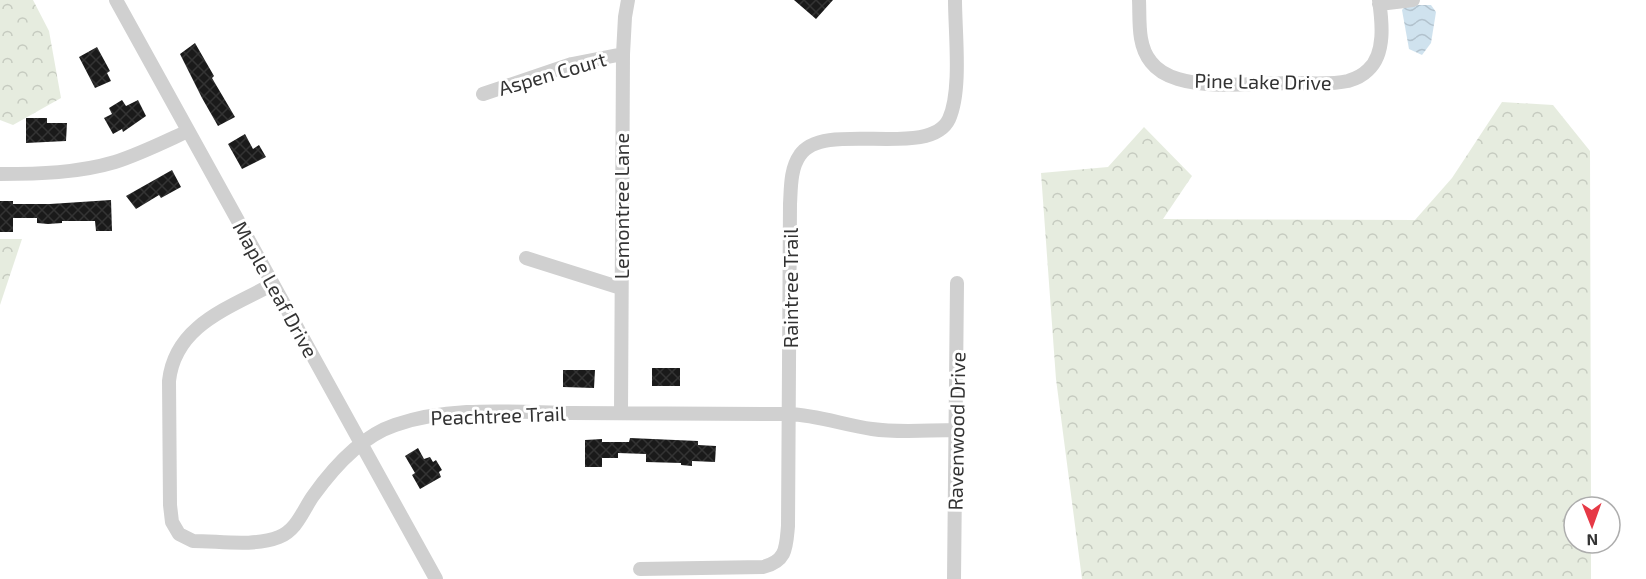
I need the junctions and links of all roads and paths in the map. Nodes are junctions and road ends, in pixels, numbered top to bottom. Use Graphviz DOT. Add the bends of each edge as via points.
graph roads {
  1 [pos="116,0"];
  2 [pos="628,0"];
  3 [pos="955,0"];
  4 [pos="1139,0"];
  5 [pos="1413,0"];
  6 [pos="1379,2"];
  7 [pos="623,54"];
  8 [pos="483,94"];
  9 [pos="188,131"];
  10 [pos="0,174"];
  11 [pos="526,258"];
  12 [pos="957,283"];
  13 [pos="273,284"];
  14 [pos="621,288"];
  15 [pos="621,413"];
  16 [pos="789,414"];
  17 [pos="956,430"];
  18 [pos="362,444"];
  19 [pos="640,569"];
  20 [pos="436,579"];
  21 [pos="954,579"];
  1 -- 9 [label="street, Maple Leaf Drive"];
  2 -- 7 [label="street, Lemontree Lane"];
  3 -- 16 [label="street, Raintree Trail" via="956,91 949,119 940,130 909,138 825,141 806,148 795,164 790,204"];
  4 -- 6 [label="street, Pine Lake Drive" via="1142,43 1158,69 1179,79 1228,84 1356,78 1376,60 1381,31"];
  5 -- 6 [label="street"];
  7 -- 8 [label="street, Aspen Court" via="572,64"];
  7 -- 14 [label="street, Lemontree Lane"];
  9 -- 10 [label="street" via="135,155 88,168"];
  9 -- 13 [label="street, Maple Leaf Drive"];
  11 -- 14 [label="street"];
  12 -- 17 [label="street, Ravenwood Drive"];
  13 -- 18 [label="street, Maple Leaf Drive"];
  13 -- 18 [label="street, Peachtree Trail" via="196,327 176,353 169,381 170,505 174,527 194,541 248,542 278,537 293,526 323,482"];
  14 -- 15 [label="street, Lemontree Lane"];
  15 -- 16 [label="street, Peachtree Trail"];
  15 -- 18 [label="street, Peachtree Trail" via="447,413 392,426"];
  16 -- 17 [label="street, Peachtree Trail" via="870,429"];
  16 -- 19 [label="street, Raintree Trail" via="787,545 779,561 763,567"];
  17 -- 21 [label="street, Ravenwood Drive"];
  18 -- 20 [label="street, Maple Leaf Drive"];
}
